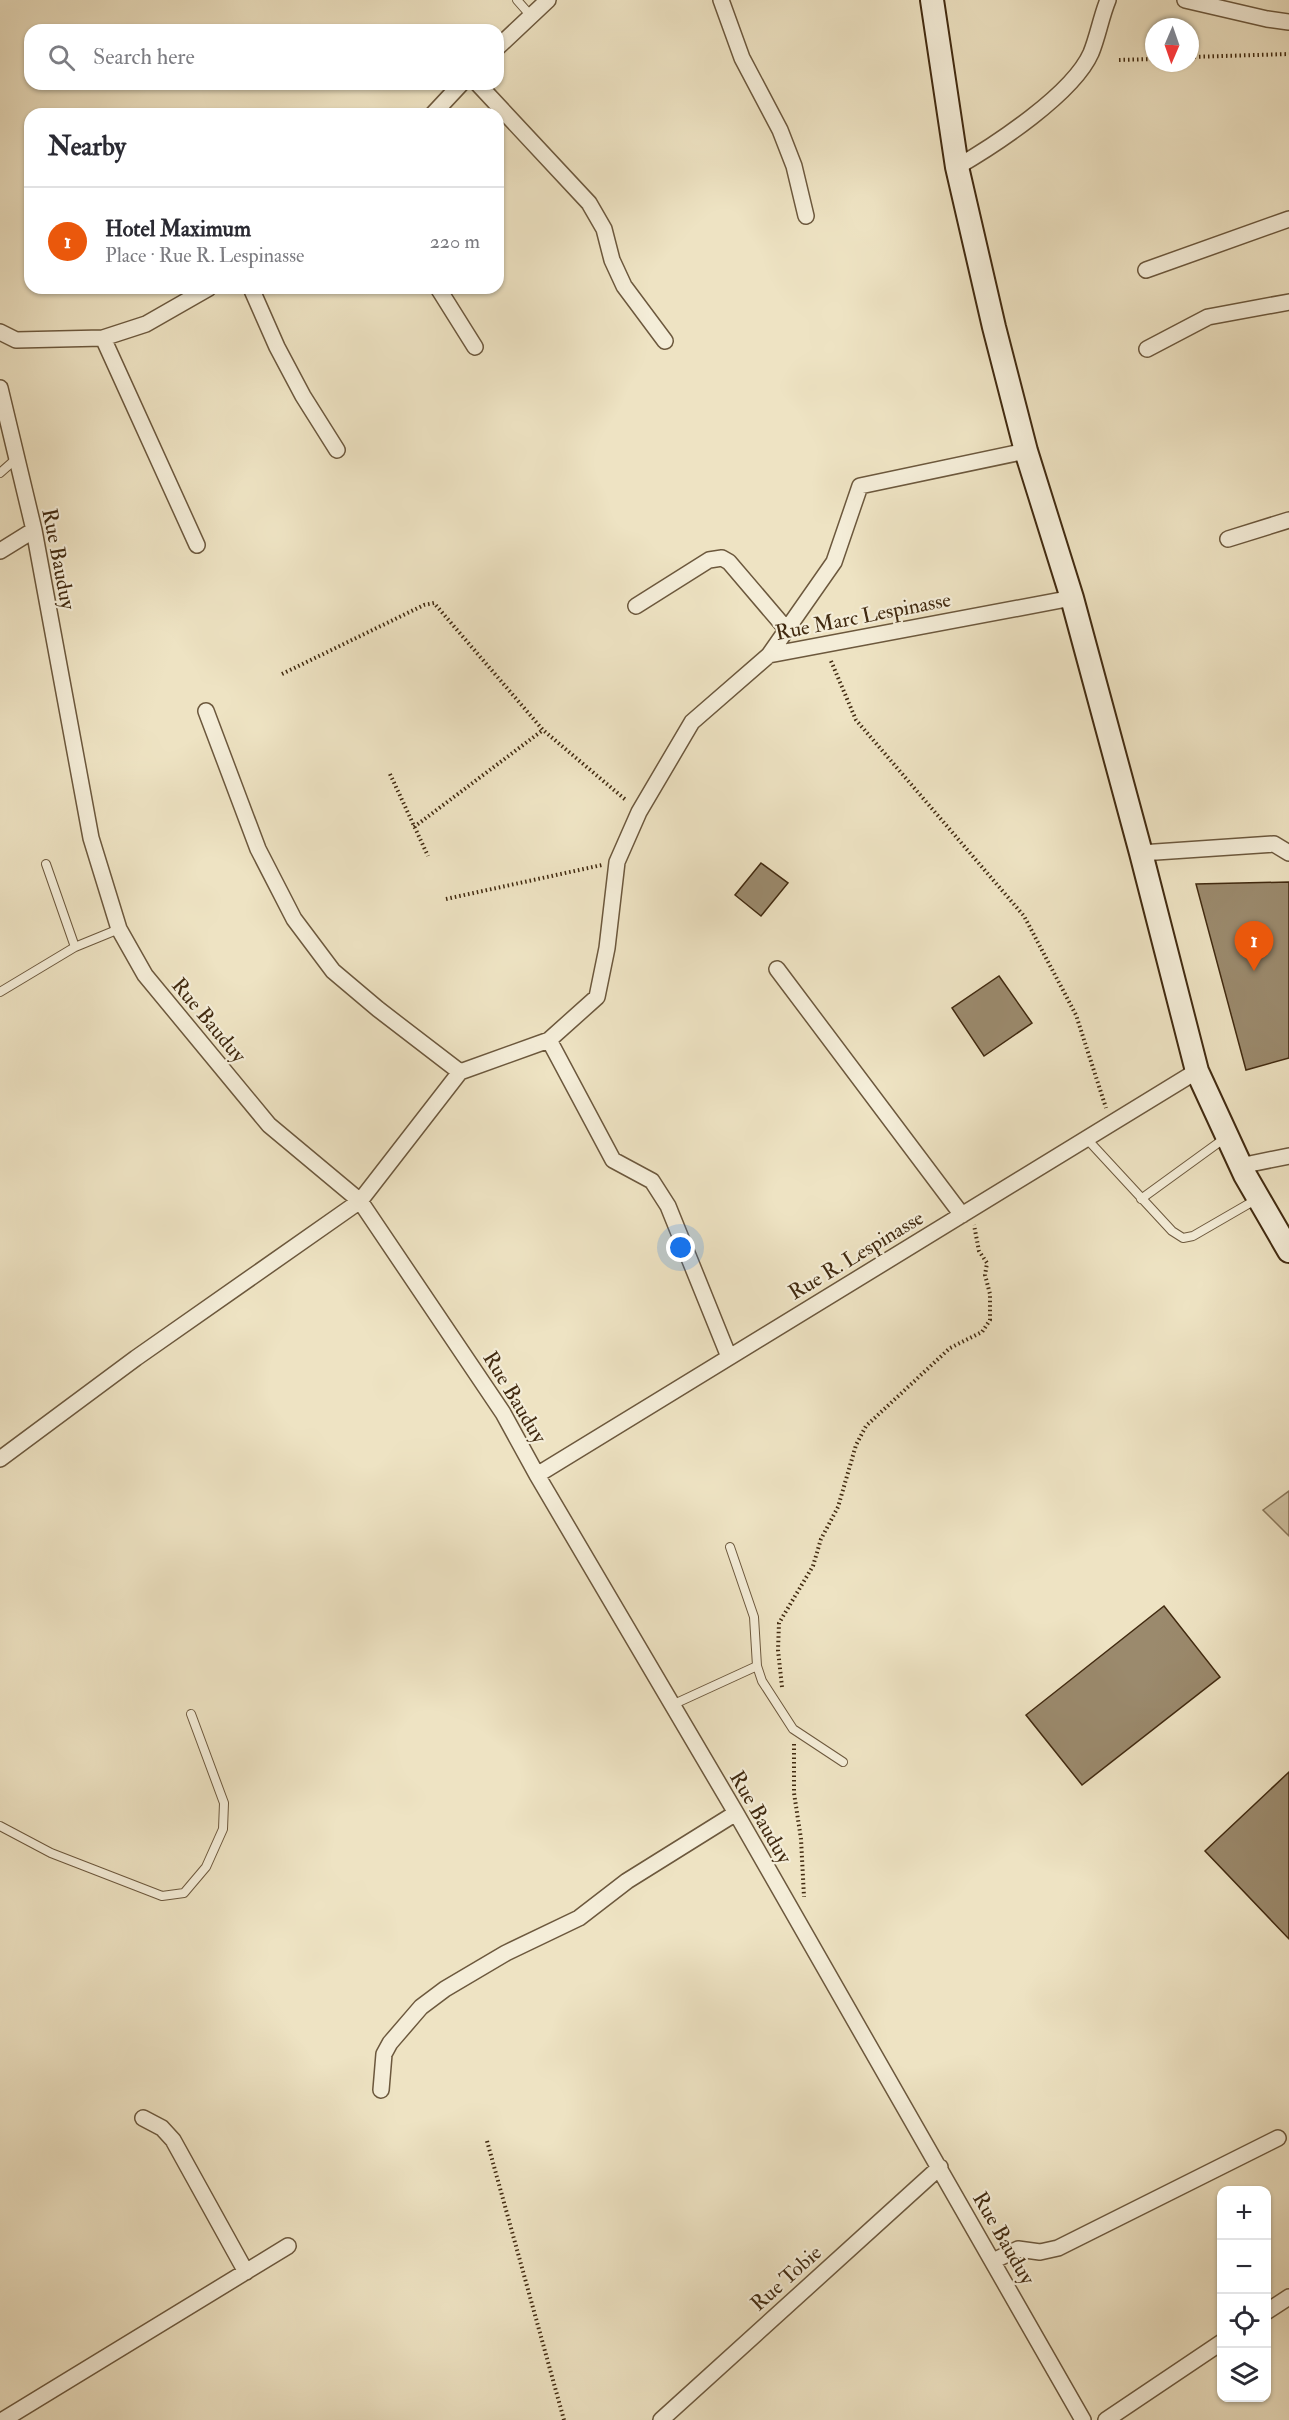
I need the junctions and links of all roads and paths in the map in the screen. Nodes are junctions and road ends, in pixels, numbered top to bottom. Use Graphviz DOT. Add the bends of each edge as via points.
graph roads {
  1 [pos="518,0"];
  2 [pos="548,0"];
  3 [pos="721,0"];
  4 [pos="932,0"];
  5 [pos="1108,0"];
  6 [pos="1185,0"];
  7 [pos="531,16"];
  8 [pos="1289,22"];
  9 [pos="504,41"];
  10 [pos="1289,54"];
  11 [pos="1199,57"];
  12 [pos="1145,59"];
  13 [pos="1119,60"];
  14 [pos="455,90"];
  15 [pos="484,90"];
  16 [pos="438,108"];
  17 [pos="500,108"];
  18 [pos="504,112"];
  19 [pos="957,167"];
  20 [pos="806,216"];
  21 [pos="1289,219"];
  22 [pos="1146,270"];
  23 [pos="198,294"];
  24 [pos="254,294"];
  25 [pos="442,294"];
  26 [pos="1289,302"];
  27 [pos="0,332"];
  28 [pos="103,339"];
  29 [pos="664,340"];
  30 [pos="475,347"];
  31 [pos="1147,349"];
  32 [pos="0,388"];
  33 [pos="337,450"];
  34 [pos="1026,451"];
  35 [pos="17,458"];
  36 [pos="0,472"];
  37 [pos="1289,520"];
  38 [pos="34,530"];
  39 [pos="1228,539"];
  40 [pos="197,545"];
  41 [pos="0,551"];
  42 [pos="1072,598"];
  43 [pos="636,606"];
  44 [pos="787,630"];
  45 [pos="824,644"];
  46 [pos="769,655"];
  47 [pos="282,674"];
  48 [pos="206,711"];
  49 [pos="543,730"];
  50 [pos="390,774"];
  51 [pos="639,812"];
  52 [pos="414,827"];
  53 [pos="1141,853"];
  54 [pos="1289,853"];
  55 [pos="428,856"];
  56 [pos="618,862"];
  57 [pos="46,864"];
  58 [pos="446,899"];
  59 [pos="118,929"];
  60 [pos="75,946"];
  61 [pos="777,969"];
  62 [pos="0,992"];
  63 [pos="549,1040"];
  64 [pos="1197,1071"];
  65 [pos="460,1072"];
  66 [pos="1111,1124"];
  67 [pos="1227,1137"];
  68 [pos="1086,1138"];
  69 [pos="1289,1156"];
  70 [pos="1240,1166"];
  71 [pos="1258,1198"];
  72 [pos="1141,1199"];
  73 [pos="360,1201"];
  74 [pos="965,1213"];
  75 [pos="1289,1251"];
  76 [pos="729,1357"];
  77 [pos="0,1459"];
  78 [pos="537,1475"];
  79 [pos="730,1547"];
  80 [pos="758,1666"];
  81 [pos="784,1697"];
  82 [pos="671,1705"];
  83 [pos="191,1714"];
  84 [pos="793,1728"];
  85 [pos="843,1762"];
  86 [pos="736,1813"];
  87 [pos="0,1826"];
  88 [pos="797,1921"];
  89 [pos="381,2090"];
  90 [pos="143,2118"];
  91 [pos="1278,2138"];
  92 [pos="487,2141"];
  93 [pos="940,2167"];
  94 [pos="288,2246"];
  95 [pos="993,2261"];
  96 [pos="246,2272"];
  97 [pos="1289,2297"];
  98 [pos="1271,2309"];
  99 [pos="1217,2345"];
  100 [pos="3,2420"];
  101 [pos="564,2420"];
  102 [pos="661,2420"];
  103 [pos="1083,2420"];
  104 [pos="1106,2420"];
  1 -- 7 [label="lane"];
  2 -- 7 [label="street"];
  3 -- 20 [label="street" via="742,58 791,157"];
  4 -- 19 [label="main road"];
  5 -- 19 [label="street" via="1090,54 1070,82 994,145"];
  6 -- 8 [label="street"];
  7 -- 9 [label="street"];
  10 -- 11 [label="path"];
  12 -- 13 [label="path"];
  14 -- 16 [label="street"];
  15 -- 17 [label="street"];
  18 -- 29 [label="street" via="589,203 604,229 624,286"];
  19 -- 34 [label="main road"];
  21 -- 22 [label="street"];
  23 -- 28 [label="street" via="146,324"];
  24 -- 33 [label="street" via="277,348"];
  25 -- 30 [label="street"];
  26 -- 31 [label="street" via="1208,317"];
  27 -- 28 [label="street" via="16,340"];
  28 -- 40 [label="street"];
  32 -- 35 [label="street, Rue Bauduy"];
  34 -- 42 [label="main road"];
  34 -- 44 [label="street" via="860,486 834,562"];
  35 -- 36 [label="lane"];
  35 -- 38 [label="street, Rue Bauduy"];
  37 -- 39 [label="street"];
  38 -- 41 [label="street"];
  38 -- 59 [label="street, Rue Bauduy" via="91,838"];
  42 -- 45 [label="street, Rue Marc Lespinasse"];
  42 -- 53 [label="main road"];
  43 -- 44 [label="street" via="709,560 722,558"];
  44 -- 46 [label="street"];
  45 -- 46 [label="street, Rue Marc Lespinasse"];
  45 -- 66 [label="path" via="856,720 1024,916 1077,1015"];
  46 -- 51 [label="street, Rue Marc Lespinasse" via="692,722"];
  47 -- 49 [label="path" via="434,603"];
  48 -- 65 [label="street" via="258,849 294,919 333,971"];
  49 -- 51 [label="path"];
  49 -- 52 [label="path"];
  50 -- 52 [label="path"];
  51 -- 56 [label="street, Rue Marc Lespinasse"];
  52 -- 55 [label="path"];
  53 -- 54 [label="street" via="1274,844"];
  53 -- 64 [label="main road"];
  56 -- 58 [label="path"];
  56 -- 63 [label="street, Rue Marc Lespinasse" via="597,997"];
  57 -- 60 [label="lane"];
  59 -- 60 [label="lane"];
  59 -- 73 [label="street, Rue Bauduy" via="145,975 269,1125"];
  60 -- 62 [label="lane"];
  61 -- 74 [label="street"];
  63 -- 65 [label="street, Rue Marc Lespinasse"];
  63 -- 76 [label="street" via="613,1160 652,1181 668,1206"];
  64 -- 66 [label="street, Rue R. Lespinasse"];
  64 -- 67 [label="main road"];
  65 -- 73 [label="street"];
  66 -- 68 [label="street, Rue R. Lespinasse"];
  67 -- 70 [label="main road"];
  67 -- 72 [label="lane"];
  68 -- 72 [label="lane"];
  68 -- 74 [label="street, Rue R. Lespinasse"];
  69 -- 70 [label="street"];
  70 -- 71 [label="main road"];
  71 -- 72 [label="lane" via="1183,1238"];
  71 -- 75 [label="main road"];
  73 -- 77 [label="street"];
  73 -- 78 [label="street, Rue Bauduy" via="503,1413"];
  74 -- 76 [label="street, Rue R. Lespinasse"];
  74 -- 81 [label="path" via="987,1263 990,1320 982,1332 950,1348 866,1426 813,1566 779,1623"];
  76 -- 78 [label="street, Rue R. Lespinasse"];
  78 -- 82 [label="street, Rue Bauduy"];
  79 -- 80 [label="lane" via="754,1617"];
  80 -- 82 [label="lane"];
  80 -- 84 [label="lane" via="762,1681"];
  82 -- 86 [label="street, Rue Bauduy"];
  83 -- 87 [label="lane" via="224,1803 223,1829 206,1867 184,1893 162,1896 51,1853"];
  84 -- 85 [label="lane"];
  84 -- 88 [label="path" via="794,1793 805,1894"];
  86 -- 88 [label="street, Rue Bauduy"];
  86 -- 89 [label="street" via="627,1881 579,1918 506,1953 421,2007 384,2054"];
  88 -- 93 [label="street, Rue Bauduy"];
  90 -- 96 [label="street" via="162,2128 173,2140"];
  91 -- 95 [label="street" via="1058,2248 1040,2252 1018,2249"];
  92 -- 101 [label="path"];
  93 -- 95 [label="street, Rue Bauduy"];
  93 -- 102 [label="street, Rue Tobie"];
  94 -- 96 [label="street"];
  95 -- 103 [label="street, Rue Bauduy"];
  96 -- 100 [label="street"];
  97 -- 98 [label="street"];
  99 -- 104 [label="street"];
}
